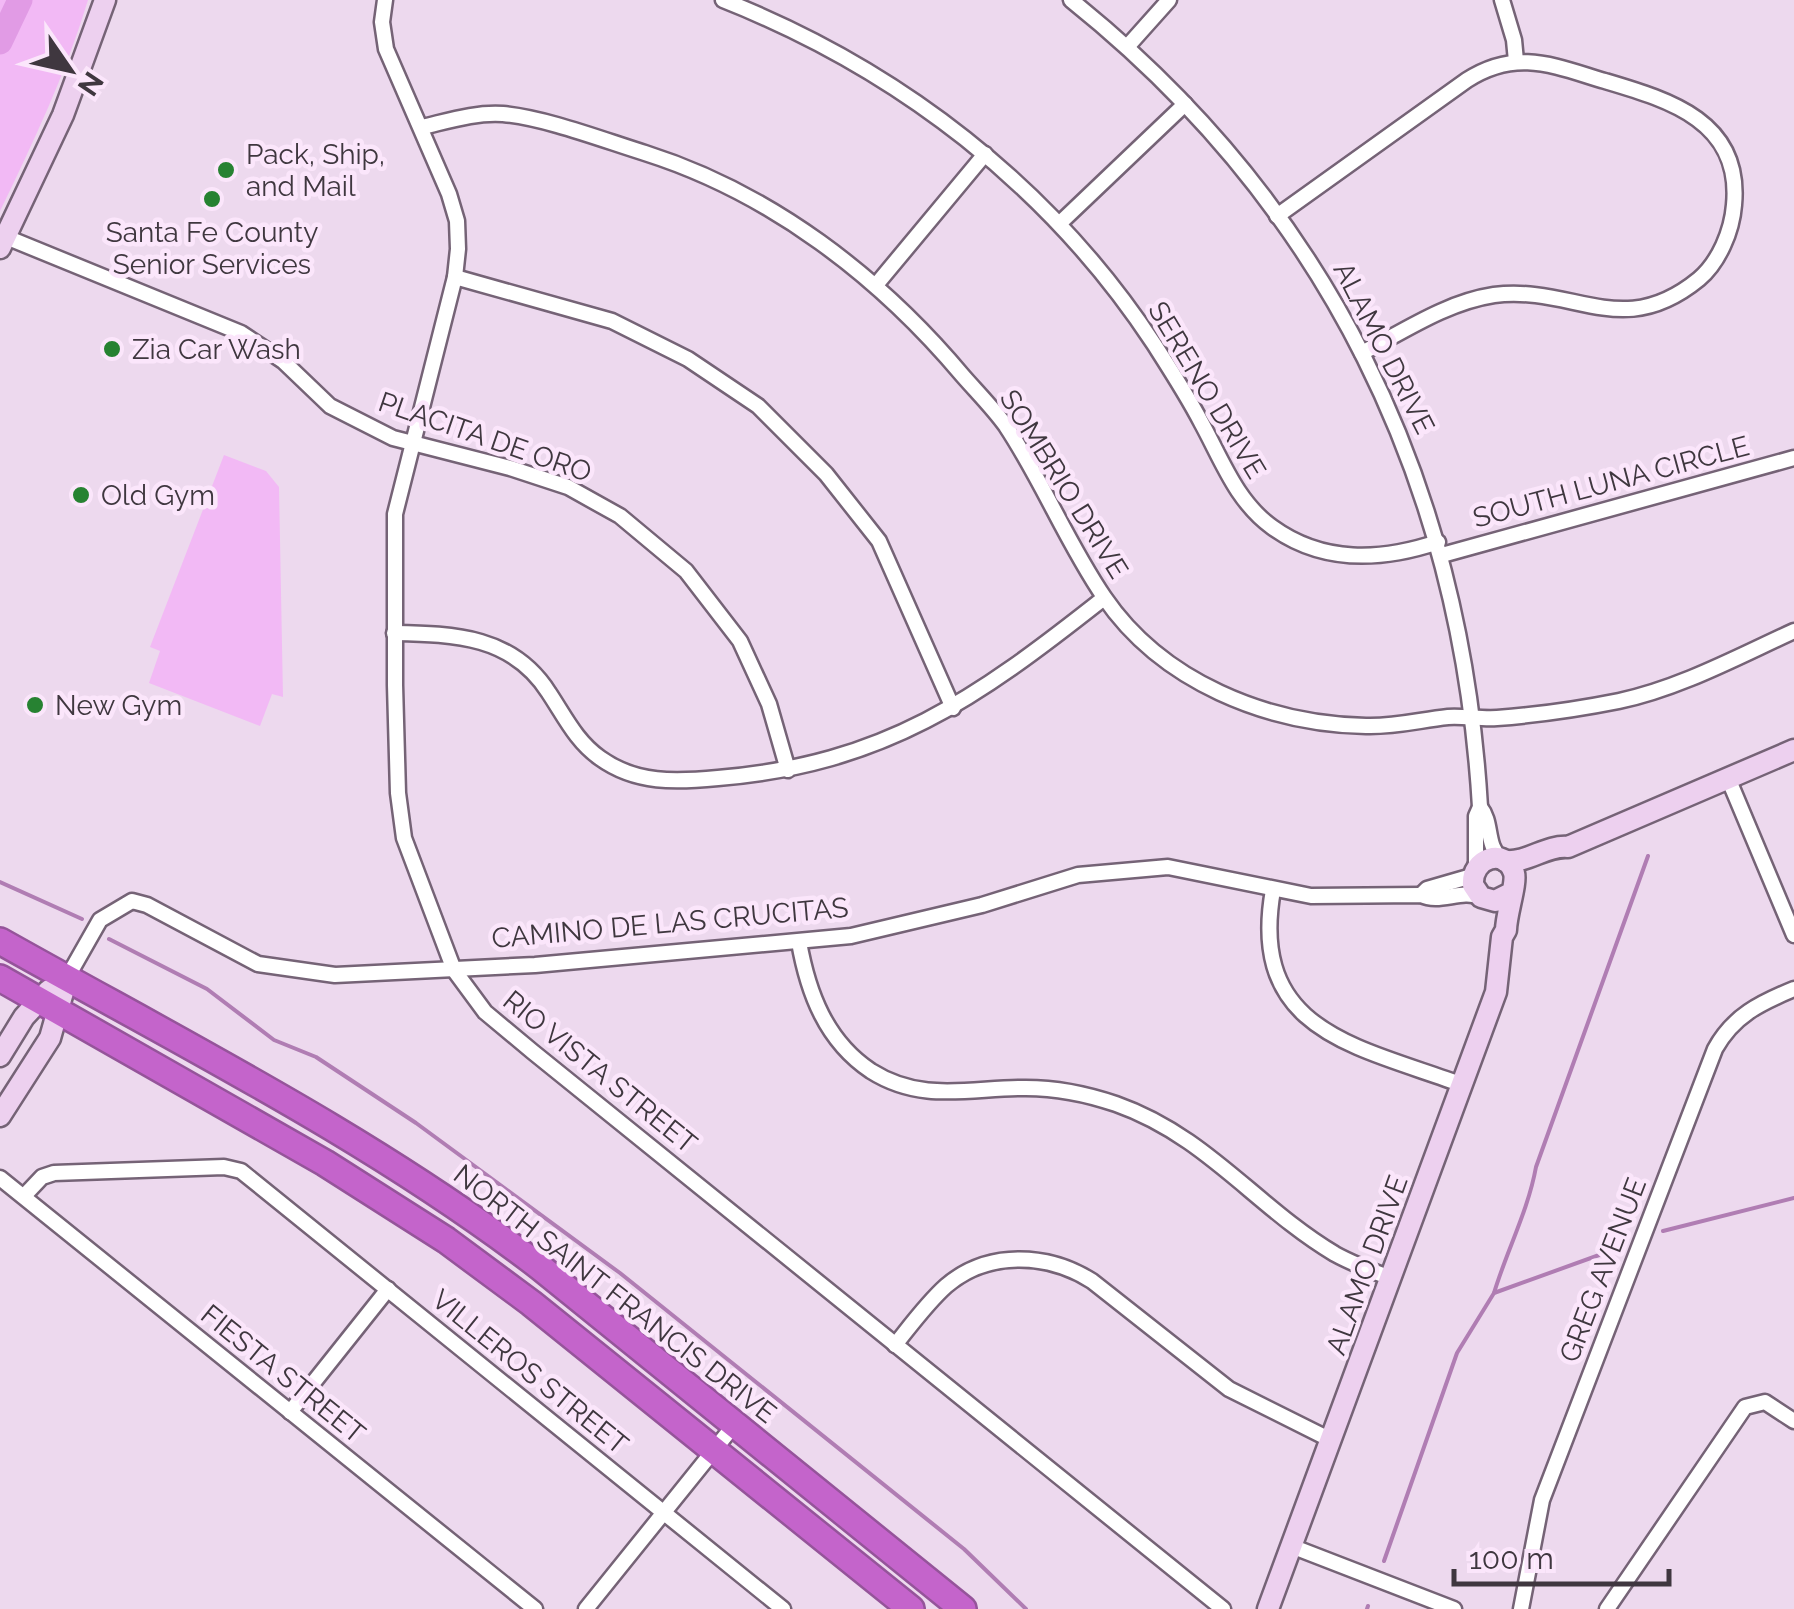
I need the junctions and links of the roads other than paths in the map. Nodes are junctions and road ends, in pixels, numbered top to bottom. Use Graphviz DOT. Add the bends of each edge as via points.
graph roads {
  1 [pos="105,0"];
  2 [pos="386,0"];
  3 [pos="723,0"];
  4 [pos="1071,0"];
  5 [pos="1169,0"];
  6 [pos="1502,0"];
  7 [pos="1127,46"];
  8 [pos="1516,61"];
  9 [pos="1185,104"];
  10 [pos="422,127"];
  11 [pos="985,154"];
  12 [pos="1278,216"];
  13 [pos="1060,223"];
  14 [pos="3,243"];
  15 [pos="455,277"];
  16 [pos="876,284"];
  17 [pos="1362,353"];
  18 [pos="412,443"];
  19 [pos="1794,458"];
  20 [pos="1440,549"];
  21 [pos="1104,598"];
  22 [pos="1794,632"];
  23 [pos="394,633"];
  24 [pos="954,708"];
  25 [pos="1473,718"];
  26 [pos="1794,750"];
  27 [pos="788,770"];
  28 [pos="1728,778"];
  29 [pos="1480,806"];
  30 [pos="1568,847"];
  31 [pos="1503,860"];
  32 [pos="1474,872"];
  33 [pos="1512,889"];
  34 [pos="1273,890"];
  35 [pos="1421,896"];
  36 [pos="1482,898"];
  37 [pos="1794,935"];
  38 [pos="1502,937"];
  39 [pos="0,941"];
  40 [pos="799,942"];
  41 [pos="72,970"];
  42 [pos="454,970"];
  43 [pos="0,978"];
  44 [pos="1794,989"];
  45 [pos="48,1006"];
  46 [pos="0,1056"];
  47 [pos="1463,1085"];
  48 [pos="0,1116"];
  49 [pos="0,1178"];
  50 [pos="24,1196"];
  51 [pos="1391,1278"];
  52 [pos="388,1289"];
  53 [pos="895,1345"];
  54 [pos="290,1412"];
  55 [pos="1794,1421"];
  56 [pos="735,1424"];
  57 [pos="1331,1440"];
  58 [pos="714,1450"];
  59 [pos="664,1512"];
  60 [pos="1291,1546"];
  61 [pos="535,1609"];
  62 [pos="586,1609"];
  63 [pos="783,1609"];
  64 [pos="911,1609"];
  65 [pos="963,1609"];
  66 [pos="1223,1609"];
  67 [pos="1268,1609"];
  68 [pos="1454,1609"];
  69 [pos="1521,1609"];
  70 [pos="1607,1609"];
  1 -- 14 [label="street" via="63,115"];
  2 -- 10 [label="street, RIO VISTA STREET" via="386,50"];
  3 -- 11 [label="street, SERENO DRIVE" via="856,63"];
  4 -- 7 [label="street, ALAMO DRIVE"];
  5 -- 7 [label="street"];
  6 -- 8 [label="street"];
  7 -- 9 [label="street, ALAMO DRIVE"];
  8 -- 12 [label="street" via="1467,80"];
  8 -- 17 [label="street" via="1550,65 1688,110 1712,131 1728,159 1734,206 1727,237 1704,274 1666,301 1628,310 1530,295 1478,298"];
  9 -- 12 [label="street, ALAMO DRIVE"];
  9 -- 13 [label="street"];
  10 -- 15 [label="street, RIO VISTA STREET" via="456,220"];
  10 -- 16 [label="street, SOMBRIO DRIVE" via="503,114 696,170 787,219"];
  11 -- 13 [label="street, SERENO DRIVE"];
  11 -- 16 [label="street"];
  12 -- 17 [label="street, ALAMO DRIVE"];
  13 -- 20 [label="street, SERENO DRIVE" via="1147,334 1237,490 1260,517 1306,546 1338,555"];
  14 -- 18 [label="street, PLACITA DE ORO" via="241,334 284,361 330,406"];
  15 -- 18 [label="street, RIO VISTA STREET"];
  15 -- 24 [label="street" via="612,321 688,359 758,406 826,474 879,541"];
  16 -- 21 [label="street, SOMBRIO DRIVE" via="1004,424"];
  17 -- 20 [label="street, ALAMO DRIVE"];
  18 -- 23 [label="street, RIO VISTA STREET" via="395,514"];
  18 -- 27 [label="street, PLACITA DE ORO" via="568,487 620,516 686,571 740,641 769,704"];
  19 -- 20 [label="street, SOUTH LUNA CIRCLE"];
  20 -- 25 [label="street, ALAMO DRIVE"];
  21 -- 24 [label="street"];
  21 -- 25 [label="street, SOMBRIO DRIVE" via="1169,663 1250,707 1362,726"];
  22 -- 25 [label="street, SOMBRIO DRIVE" via="1623,700"];
  23 -- 27 [label="street" via="466,636 506,651 540,679 579,740 630,774 687,781"];
  23 -- 42 [label="street, RIO VISTA STREET" via="404,838"];
  24 -- 27 [label="street" via="876,744"];
  25 -- 29 [label="street, ALAMO DRIVE"];
  26 -- 28 [label="street"];
  28 -- 30 [label="street"];
  28 -- 37 [label="street"];
  29 -- 31 [label="street, ALAMO DRIVE" via="1493,850"];
  29 -- 32 [label="street, ALAMO DRIVE"];
  30 -- 31 [label="street"];
  30 -- 33 [label="street"];
  31 -- 32 [label="street" via="1487,859"];
  31 -- 33 [label="street" via="1513,871"];
  32 -- 35 [label="street, CAMINO DE LAS CRUCITAS"];
  32 -- 36 [label="street"];
  33 -- 36 [label="street" via="1495,901"];
  33 -- 38 [label="street, ALAMO DRIVE"];
  34 -- 35 [label="street, CAMINO DE LAS CRUCITAS"];
  34 -- 40 [label="street, CAMINO DE LAS CRUCITAS" via="1168,867 1078,875 982,905"];
  34 -- 47 [label="street" via="1269,957 1294,1005 1339,1038"];
  35 -- 36 [label="street, CAMINO DE LAS CRUCITAS"];
  36 -- 38 [label="street"];
  38 -- 47 [label="street, ALAMO DRIVE" via="1496,992"];
  39 -- 41 [label="highway, NORTH SAINT FRANCIS DRIVE"];
  40 -- 42 [label="street, CAMINO DE LAS CRUCITAS"];
  40 -- 51 [label="street" via="814,1004 870,1070 920,1091 1056,1089 1138,1112 1188,1139 1326,1248"];
  41 -- 42 [label="street" via="100,920 132,901 243,959 280,970"];
  41 -- 45 [label="street"];
  41 -- 56 [label="highway, NORTH SAINT FRANCIS DRIVE" via="422,1183 540,1267"];
  42 -- 53 [label="street, RIO VISTA STREET" via="485,1012"];
  43 -- 45 [label="highway"];
  44 -- 69 [label="street, GREG AVENUE" via="1740,1017 1714,1049 1542,1500"];
  45 -- 46 [label="street"];
  45 -- 48 [label="street" via="46,1047"];
  45 -- 58 [label="highway" via="403,1210"];
  47 -- 51 [label="street, ALAMO DRIVE"];
  49 -- 50 [label="street, FIESTA STREET"];
  50 -- 52 [label="street, VILLEROS STREET" via="54,1173 224,1167 245,1174"];
  50 -- 54 [label="street, FIESTA STREET"];
  51 -- 57 [label="street, ALAMO DRIVE"];
  52 -- 54 [label="street"];
  52 -- 59 [label="street, VILLEROS STREET"];
  53 -- 57 [label="street" via="968,1272 1002,1260 1042,1261 1092,1281 1230,1389"];
  53 -- 66 [label="street, RIO VISTA STREET"];
  54 -- 61 [label="street, FIESTA STREET"];
  55 -- 70 [label="street" via="1764,1402 1746,1407"];
  56 -- 58 [label="street"];
  56 -- 65 [label="highway, NORTH SAINT FRANCIS DRIVE"];
  57 -- 60 [label="street, ALAMO DRIVE"];
  58 -- 59 [label="street"];
  58 -- 64 [label="highway"];
  59 -- 62 [label="street"];
  59 -- 63 [label="street, VILLEROS STREET"];
  60 -- 67 [label="street, ALAMO DRIVE"];
  60 -- 68 [label="street"];
}
